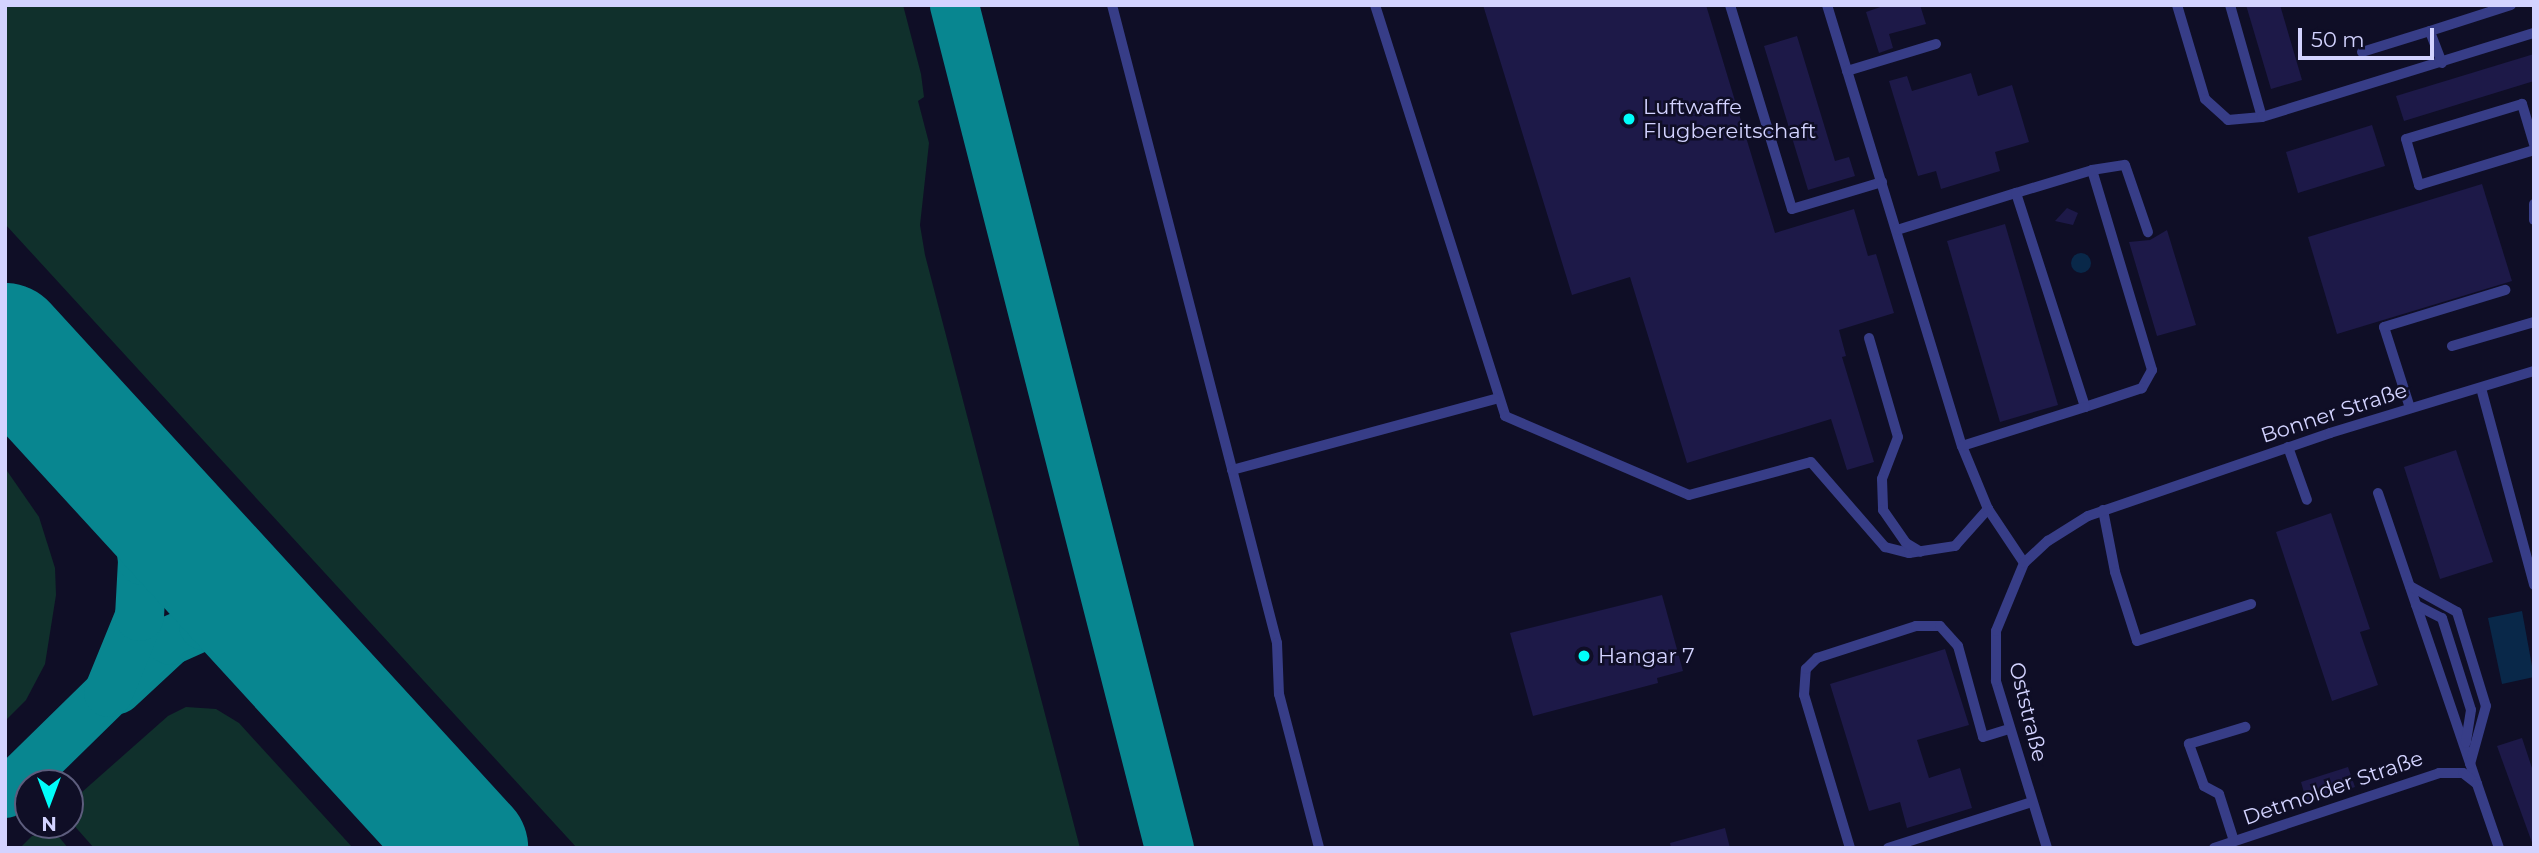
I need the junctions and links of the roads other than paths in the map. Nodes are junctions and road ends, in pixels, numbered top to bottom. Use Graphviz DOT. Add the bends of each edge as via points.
graph roads {
  1 [pos="1112,5"];
  2 [pos="1375,5"];
  3 [pos="1730,5"];
  4 [pos="1827,5"];
  5 [pos="2177,5"];
  6 [pos="2230,5"];
  7 [pos="2511,5"];
  8 [pos="2430,32"];
  9 [pos="2534,33"];
  10 [pos="1936,44"];
  11 [pos="2362,51"];
  12 [pos="2442,63"];
  13 [pos="1847,71"];
  14 [pos="2262,117"];
  15 [pos="2532,131"];
  16 [pos="2534,144"];
  17 [pos="2534,150"];
  18 [pos="2092,170"];
  19 [pos="1882,182"];
  20 [pos="2016,193"];
  21 [pos="2534,204"];
  22 [pos="2534,220"];
  23 [pos="1898,230"];
  24 [pos="2148,232"];
  25 [pos="2505,290"];
  26 [pos="2534,322"];
  27 [pos="1869,338"];
  28 [pos="2452,345"];
  29 [pos="2534,371"];
  30 [pos="2481,388"];
  31 [pos="1496,399"];
  32 [pos="2084,407"];
  33 [pos="2410,408"];
  34 [pos="1962,446"];
  35 [pos="2288,447"];
  36 [pos="1232,470"];
  37 [pos="2378,493"];
  38 [pos="2147,495"];
  39 [pos="2307,500"];
  40 [pos="1988,509"];
  41 [pos="2103,510"];
  42 [pos="1923,553"];
  43 [pos="2024,563"];
  44 [pos="2534,585"];
  45 [pos="2410,586"];
  46 [pos="2251,604"];
  47 [pos="2416,606"];
  48 [pos="2245,726"];
  49 [pos="2010,729"];
  50 [pos="2465,747"];
  51 [pos="2470,764"];
  52 [pos="2477,784"];
  53 [pos="2032,802"];
  54 [pos="2234,841"];
  55 [pos="1319,848"];
  56 [pos="1850,848"];
  57 [pos="1888,848"];
  58 [pos="2047,848"];
  59 [pos="2214,848"];
  60 [pos="2498,848"];
  1 -- 36 [label="lane"];
  2 -- 31 [label="lane"];
  3 -- 19 [label="lane" via="1792,209"];
  4 -- 13 [label="lane"];
  5 -- 14 [label="lane" via="2205,99 2228,120"];
  6 -- 14 [label="lane"];
  7 -- 8 [label="lane"];
  8 -- 11 [label="lane"];
  8 -- 12 [label="lane"];
  9 -- 12 [label="lane"];
  10 -- 13 [label="lane"];
  12 -- 14 [label="lane"];
  13 -- 19 [label="lane"];
  15 -- 16 [label="lane"];
  15 -- 17 [label="lane" via="2522,104 2406,139 2419,185"];
  18 -- 20 [label="lane"];
  18 -- 24 [label="lane" via="2125,165"];
  18 -- 32 [label="lane" via="2152,370 2142,388"];
  19 -- 23 [label="lane"];
  20 -- 23 [label="lane"];
  20 -- 32 [label="lane"];
  21 -- 22 [label="lane"];
  23 -- 34 [label="lane"];
  25 -- 33 [label="lane" via="2385,327"];
  26 -- 28 [label="lane"];
  27 -- 42 [label="lane" via="1898,437 1882,479 1883,510 1906,543"];
  29 -- 30 [label="lane, Bonner Straße"];
  30 -- 33 [label="lane, Bonner Straße"];
  30 -- 44 [label="lane"];
  31 -- 36 [label="lane"];
  31 -- 42 [label="lane" via="1505,416 1689,495 1811,462 1885,547"];
  32 -- 34 [label="lane"];
  33 -- 35 [label="lane, Bonner Straße"];
  34 -- 40 [label="lane"];
  35 -- 38 [label="lane, Bonner Straße"];
  35 -- 39 [label="lane"];
  36 -- 55 [label="lane" via="1277,643 1279,694"];
  37 -- 45 [label="lane"];
  38 -- 41 [label="lane, Oststraße"];
  40 -- 42 [label="lane" via="1955,546"];
  40 -- 43 [label="lane"];
  41 -- 43 [label="lane, Oststraße" via="2048,541"];
  41 -- 46 [label="lane" via="2115,572 2137,641"];
  43 -- 49 [label="lane, Oststraße" via="2005,599 1995,642 1996,681"];
  45 -- 47 [label="lane"];
  45 -- 51 [label="lane" via="2457,612 2486,706"];
  47 -- 50 [label="lane"];
  47 -- 50 [label="lane" via="2442,618 2471,710"];
  48 -- 54 [label="lane" via="2189,744 2204,786 2219,794"];
  49 -- 53 [label="lane, Oststraße"];
  49 -- 56 [label="lane" via="1983,737 1958,646 1940,626 1916,626 1817,658 1805,669 1804,695"];
  50 -- 51 [label="lane"];
  51 -- 52 [label="lane"];
  52 -- 54 [label="lane, Detmolder Straße" via="2463,773 2439,773"];
  52 -- 60 [label="lane"];
  53 -- 57 [label="lane"];
  53 -- 58 [label="lane, Oststraße"];
  54 -- 59 [label="lane, Detmolder Straße"];
}
